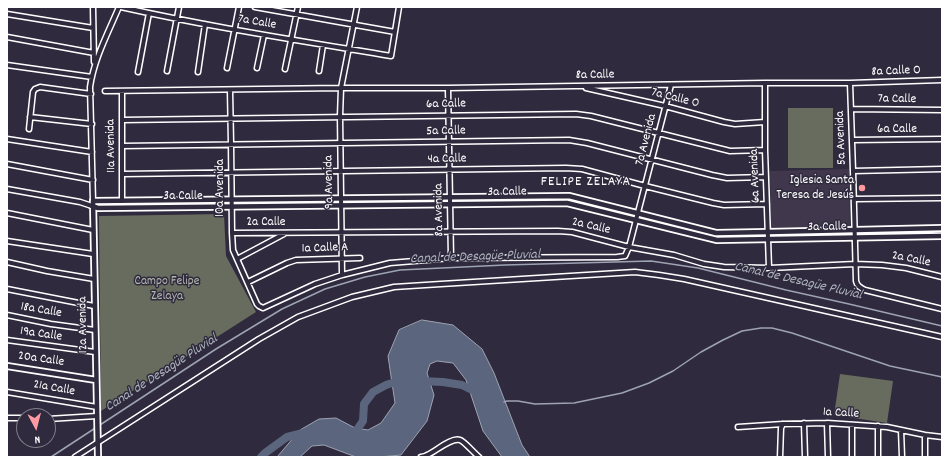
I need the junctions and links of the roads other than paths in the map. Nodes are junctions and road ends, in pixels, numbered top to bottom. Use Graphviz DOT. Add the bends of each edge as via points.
graph roads {
  1 [pos="93,7"];
  2 [pos="120,7"];
  3 [pos="179,7"];
  4 [pos="239,7"];
  5 [pos="255,7"];
  6 [pos="298,7"];
  7 [pos="357,7"];
  8 [pos="399,7"];
  9 [pos="149,13"];
  10 [pos="7,14"];
  11 [pos="296,14"];
  12 [pos="177,19"];
  13 [pos="205,24"];
  14 [pos="354,24"];
  15 [pos="93,28"];
  16 [pos="235,29"];
  17 [pos="395,32"];
  18 [pos="264,35"];
  19 [pos="7,37"];
  20 [pos="291,39"];
  21 [pos="323,45"];
  22 [pos="349,49"];
  23 [pos="94,53"];
  24 [pos="95,64"];
  25 [pos="7,65"];
  26 [pos="227,68"];
  27 [pos="257,68"];
  28 [pos="285,68"];
  29 [pos="167,71"];
  30 [pos="319,71"];
  31 [pos="138,72"];
  32 [pos="198,72"];
  33 [pos="92,77"];
  34 [pos="942,80"];
  35 [pos="766,83"];
  36 [pos="850,83"];
  37 [pos="671,85"];
  38 [pos="580,86"];
  39 [pos="341,88"];
  40 [pos="448,88"];
  41 [pos="230,90"];
  42 [pos="104,91"];
  43 [pos="122,91"];
  44 [pos="91,94"];
  45 [pos="666,106"];
  46 [pos="851,109"];
  47 [pos="942,110"];
  48 [pos="449,115"];
  49 [pos="340,116"];
  50 [pos="30,117"];
  51 [pos="231,118"];
  52 [pos="122,120"];
  53 [pos="765,122"];
  54 [pos="92,124"];
  55 [pos="29,129"];
  56 [pos="658,134"];
  57 [pos="7,139"];
  58 [pos="942,139"];
  59 [pos="852,140"];
  60 [pos="449,142"];
  61 [pos="340,143"];
  62 [pos="231,144"];
  63 [pos="122,146"];
  64 [pos="765,150"];
  65 [pos="92,152"];
  66 [pos="652,160"];
  67 [pos="7,164"];
  68 [pos="942,169"];
  69 [pos="449,170"];
  70 [pos="340,171"];
  71 [pos="853,171"];
  72 [pos="232,172"];
  73 [pos="122,174"];
  74 [pos="766,177"];
  75 [pos="93,180"];
  76 [pos="645,186"];
  77 [pos="7,189"];
  78 [pos="450,197"];
  79 [pos="341,198"];
  80 [pos="942,198"];
  81 [pos="854,199"];
  82 [pos="232,200"];
  83 [pos="122,201"];
  84 [pos="93,204"];
  85 [pos="450,204"];
  86 [pos="767,204"];
  87 [pos="341,206"];
  88 [pos="232,207"];
  89 [pos="7,213"];
  90 [pos="637,213"];
  91 [pos="635,220"];
  92 [pos="942,228"];
  93 [pos="93,230"];
  94 [pos="855,230"];
  95 [pos="451,232"];
  96 [pos="768,232"];
  97 [pos="232,233"];
  98 [pos="286,233"];
  99 [pos="341,233"];
  100 [pos="942,236"];
  101 [pos="855,238"];
  102 [pos="768,240"];
  103 [pos="7,241"];
  104 [pos="629,247"];
  105 [pos="93,254"];
  106 [pos="342,258"];
  107 [pos="360,258"];
  108 [pos="451,258"];
  109 [pos="236,259"];
  110 [pos="7,262"];
  111 [pos="855,264"];
  112 [pos="768,268"];
  113 [pos="342,275"];
  114 [pos="942,277"];
  115 [pos="94,279"];
  116 [pos="248,282"];
  117 [pos="7,289"];
  118 [pos="94,306"];
  119 [pos="942,309"];
  120 [pos="7,315"];
  121 [pos="95,330"];
  122 [pos="942,337"];
  123 [pos="7,340"];
  124 [pos="95,352"];
  125 [pos="7,366"];
  126 [pos="96,380"];
  127 [pos="7,392"];
  128 [pos="97,407"];
  129 [pos="97,416"];
  130 [pos="56,419"];
  131 [pos="804,423"];
  132 [pos="827,423"];
  133 [pos="783,424"];
  134 [pos="852,425"];
  135 [pos="878,426"];
  136 [pos="738,427"];
  137 [pos="901,430"];
  138 [pos="925,435"];
  139 [pos="942,437"];
  140 [pos="98,442"];
  141 [pos="75,457"];
  142 [pos="98,457"];
  143 [pos="420,457"];
  144 [pos="479,457"];
  145 [pos="780,457"];
  146 [pos="805,457"];
  147 [pos="828,457"];
  148 [pos="852,457"];
  149 [pos="878,457"];
  150 [pos="902,457"];
  151 [pos="925,457"];
  1 -- 15 [label="street"];
  2 -- 9 [label="street, 7a Calle"];
  2 -- 24 [label="street"];
  3 -- 12 [label="street"];
  4 -- 16 [label="street"];
  5 -- 11 [label="street"];
  6 -- 11 [label="street"];
  7 -- 14 [label="street, 9a Avenida"];
  8 -- 17 [label="street"];
  9 -- 12 [label="street, 7a Calle"];
  9 -- 31 [label="street"];
  10 -- 15 [label="street"];
  11 -- 14 [label="street"];
  11 -- 20 [label="street"];
  12 -- 13 [label="street, 7a Calle"];
  12 -- 29 [label="street"];
  13 -- 16 [label="street, 7a Calle"];
  13 -- 32 [label="street"];
  14 -- 17 [label="street"];
  14 -- 22 [label="street, 9a Avenida"];
  15 -- 23 [label="street"];
  16 -- 18 [label="street, 7a Calle"];
  16 -- 26 [label="street"];
  17 -- 22 [label="street, 7a Calle" via="391,56"];
  18 -- 20 [label="street, 7a Calle"];
  18 -- 27 [label="street"];
  19 -- 23 [label="street"];
  20 -- 21 [label="street, 7a Calle"];
  20 -- 28 [label="street"];
  21 -- 22 [label="street, 7a Calle"];
  21 -- 30 [label="street"];
  22 -- 39 [label="street, 9a Avenida"];
  23 -- 24 [label="street"];
  24 -- 33 [label="street, 12a Avenida"];
  25 -- 33 [label="street"];
  33 -- 44 [label="street, 12a Avenida"];
  34 -- 36 [label="street, 8a Calle O"];
  35 -- 36 [label="street, 8a Calle"];
  35 -- 37 [label="street, 8a Calle"];
  35 -- 53 [label="street, 6a Avenida"];
  36 -- 46 [label="street, 5a Avenida"];
  37 -- 38 [label="street, 8a Calle"];
  37 -- 45 [label="street, 7a Avenida"];
  38 -- 40 [label="street, 8a Calle"];
  38 -- 45 [label="street, 7a Calle O"];
  39 -- 40 [label="street, 8a Calle"];
  39 -- 41 [label="street, 8a Calle"];
  39 -- 49 [label="street, 9a Avenida"];
  40 -- 48 [label="street, 8a Avenida"];
  41 -- 43 [label="street, 8a Calle"];
  41 -- 51 [label="street, 10a Avenida"];
  42 -- 43 [label="street, 8a Calle"];
  43 -- 52 [label="street, 11a Avenida"];
  44 -- 50 [label="street" via="37,88 33,92"];
  44 -- 54 [label="street, 12a Avenida"];
  45 -- 53 [label="street, 7a Calle O" via="735,124"];
  45 -- 56 [label="street, 7a Avenida"];
  46 -- 47 [label="street, 7a Calle"];
  46 -- 59 [label="street, 5a Avenida"];
  48 -- 49 [label="street, 6a Calle"];
  48 -- 56 [label="street, 6a Calle" via="576,114"];
  48 -- 60 [label="street, 8a Avenida"];
  49 -- 51 [label="street, 6a Calle"];
  49 -- 61 [label="street, 9a Avenida"];
  50 -- 54 [label="street"];
  50 -- 55 [label="street"];
  51 -- 52 [label="street, 6a Calle"];
  51 -- 62 [label="street, 10a Avenida"];
  52 -- 63 [label="street, 11a Avenida"];
  53 -- 64 [label="street, 6a Avenida"];
  54 -- 65 [label="street, 12a Avenida"];
  56 -- 64 [label="street, 6a Calle" via="730,150"];
  56 -- 66 [label="street, 7a Avenida"];
  57 -- 65 [label="street"];
  58 -- 59 [label="street, 6a Calle"];
  59 -- 71 [label="street, 5a Avenida"];
  60 -- 61 [label="street, 5a Calle"];
  60 -- 66 [label="street, 5a Calle" via="569,140"];
  60 -- 69 [label="street, 8a Avenida"];
  61 -- 62 [label="street, 5a Calle"];
  61 -- 70 [label="street, 9a Avenida"];
  62 -- 63 [label="street, 5a Calle"];
  62 -- 72 [label="street, 10a Avenida"];
  63 -- 73 [label="street, 11a Avenida"];
  64 -- 74 [label="street, 6a Avenida"];
  65 -- 75 [label="street, 12a Avenida"];
  66 -- 74 [label="street, 5a Calle" via="727,178"];
  66 -- 76 [label="street, 7a Avenida"];
  67 -- 75 [label="street"];
  68 -- 71 [label="street"];
  69 -- 70 [label="street, 4a Calle"];
  69 -- 76 [label="street, 4a Calle" via="582,169"];
  69 -- 78 [label="street, 8a Avenida"];
  70 -- 72 [label="street, 4a Calle"];
  70 -- 79 [label="street, 9a Avenida"];
  71 -- 81 [label="street, 5a Avenida"];
  72 -- 73 [label="street, 4a Calle"];
  72 -- 82 [label="street, 10a Avenida"];
  73 -- 83 [label="street, 11a Avenida"];
  74 -- 86 [label="street, 6a Avenida"];
  75 -- 84 [label="street, 12a Avenida"];
  76 -- 86 [label="street, 4a Calle" via="724,205"];
  76 -- 90 [label="street, 7a Avenida"];
  77 -- 84 [label="street"];
  78 -- 79 [label="street, 3a Calle"];
  78 -- 85 [label="street, 8a Avenida"];
  78 -- 90 [label="street, 3a Calle" via="569,196"];
  79 -- 82 [label="street, 3a Calle"];
  79 -- 87 [label="street, 9a Avenida"];
  80 -- 81 [label="street"];
  81 -- 94 [label="street, 5a Avenida"];
  82 -- 83 [label="street, 3a Calle"];
  82 -- 88 [label="street, 10a Avenida"];
  83 -- 84 [label="street, 3a Calle"];
  84 -- 88 [label="street, 3a Calle" via="98,208"];
  84 -- 93 [label="street, 12a Avenida"];
  85 -- 87 [label="street, 3a Calle"];
  85 -- 91 [label="street, 3a Calle" via="567,203"];
  85 -- 95 [label="street, 8a Avenida"];
  86 -- 96 [label="street, 6a Avenida"];
  87 -- 88 [label="street, 3a Calle"];
  87 -- 99 [label="street, 9a Avenida"];
  88 -- 97 [label="street, 10a Avenida"];
  89 -- 93 [label="street"];
  90 -- 91 [label="street, 7a Avenida"];
  90 -- 96 [label="street, 3a Calle" via="716,233"];
  91 -- 102 [label="street, 3a Calle" via="717,240"];
  91 -- 104 [label="street, 7a Avenida"];
  92 -- 94 [label="street, 3a Calle"];
  93 -- 105 [label="street, 12a Avenida"];
  94 -- 96 [label="street, 3a Calle"];
  94 -- 101 [label="street, 5a Avenida"];
  95 -- 99 [label="street, 2a Calle"];
  95 -- 104 [label="street, 2a Calle" via="558,230"];
  95 -- 108 [label="street, 8a Avenida"];
  96 -- 102 [label="street, 6a Avenida"];
  97 -- 98 [label="street, 2a Calle"];
  97 -- 109 [label="street, 10a Avenida"];
  98 -- 99 [label="street, 2a Calle"];
  98 -- 109 [label="street"];
  99 -- 106 [label="street, 9a Avenida"];
  100 -- 101 [label="street, 3a Calle"];
  101 -- 102 [label="street, 3a Calle"];
  101 -- 111 [label="street, 5a Avenida"];
  102 -- 112 [label="street, 6a Avenida"];
  103 -- 105 [label="street"];
  104 -- 108 [label="street" via="625,256 617,257"];
  104 -- 112 [label="street, 2a Calle" via="724,267"];
  105 -- 115 [label="street, 12a Avenida"];
  106 -- 107 [label="street, 1a Calle A"];
  106 -- 113 [label="street, 9a Avenida"];
  106 -- 116 [label="street, 1a Calle A" via="296,260"];
  108 -- 113 [label="street" via="390,263"];
  109 -- 116 [label="street, 10a Avenida"];
  110 -- 115 [label="street"];
  111 -- 112 [label="street, 2a Calle"];
  111 -- 114 [label="street, 2a Calle" via="892,265"];
  111 -- 119 [label="street" via="856,281 861,288"];
  113 -- 116 [label="street, 10a Avenida" via="315,284 263,308 257,304"];
  115 -- 118 [label="street, 12a Avenida"];
  117 -- 118 [label="street"];
  118 -- 121 [label="street, 12a Avenida"];
  120 -- 121 [label="street, 18a Calle"];
  121 -- 124 [label="street, 12a Avenida"];
  122 -- 140 [label="street" via="684,279 635,272 394,287 352,297 298,317 258,339"];
  123 -- 124 [label="street, 19a Calle"];
  124 -- 126 [label="street, 12a Avenida"];
  125 -- 126 [label="street, 20a Calle"];
  126 -- 128 [label="street, 12a Avenida"];
  127 -- 128 [label="street, 21a Calle"];
  128 -- 129 [label="street, 12a Avenida"];
  129 -- 130 [label="street"];
  129 -- 140 [label="street, 12a Avenida"];
  131 -- 132 [label="street, 1a Calle"];
  131 -- 133 [label="street, 1a Calle"];
  131 -- 146 [label="street"];
  132 -- 134 [label="street, 1a Calle"];
  132 -- 147 [label="street"];
  133 -- 136 [label="street, 1a Calle"];
  133 -- 145 [label="street"];
  134 -- 135 [label="street, 1a Calle"];
  134 -- 148 [label="street"];
  135 -- 137 [label="street, 1a Calle"];
  135 -- 149 [label="street"];
  137 -- 138 [label="street, 1a Calle"];
  137 -- 150 [label="street"];
  138 -- 139 [label="street, 1a Calle"];
  138 -- 151 [label="street"];
  140 -- 141 [label="street"];
  140 -- 142 [label="street, 12a Avenida"];
  143 -- 144 [label="street" via="456,440 464,442"];
}
